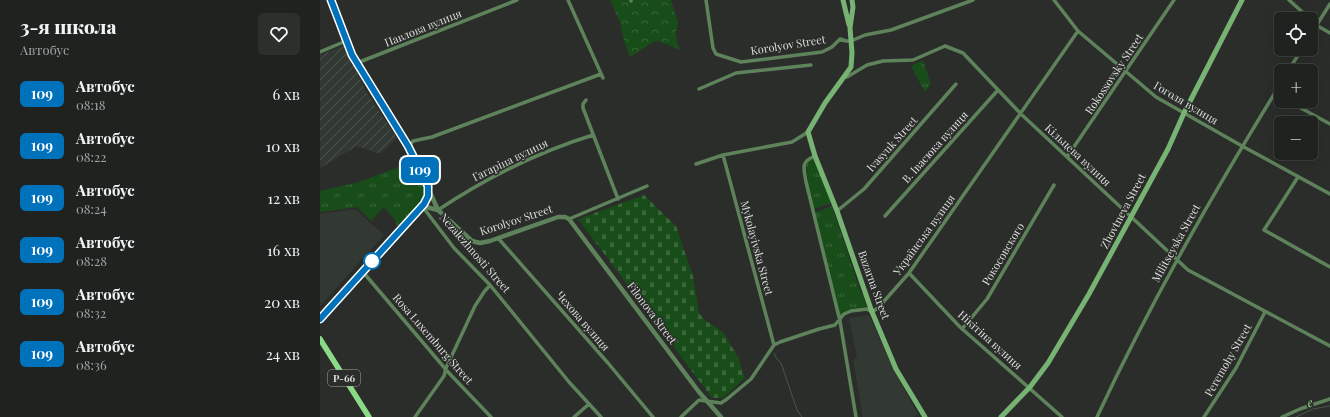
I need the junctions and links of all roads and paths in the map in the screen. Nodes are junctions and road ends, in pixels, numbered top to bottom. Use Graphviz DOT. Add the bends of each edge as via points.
graph roads {
  1 [pos="331,0"];
  2 [pos="517,0"];
  3 [pos="568,0"];
  4 [pos="706,0"];
  5 [pos="843,0"];
  6 [pos="852,0"];
  7 [pos="973,0"];
  8 [pos="1054,0"];
  9 [pos="1174,0"];
  10 [pos="1242,0"];
  11 [pos="1289,0"];
  12 [pos="1330,4"];
  13 [pos="1302,12"];
  14 [pos="1318,22"];
  15 [pos="1318,26"];
  16 [pos="850,28"];
  17 [pos="1078,30"];
  18 [pos="1330,33"];
  19 [pos="346,41"];
  20 [pos="851,41"];
  21 [pos="320,52"];
  22 [pos="357,63"];
  23 [pos="811,65"];
  24 [pos="1126,72"];
  25 [pos="844,76"];
  26 [pos="956,84"];
  27 [pos="698,89"];
  28 [pos="998,90"];
  29 [pos="1274,93"];
  30 [pos="586,100"];
  31 [pos="1301,108"];
  32 [pos="1184,113"];
  33 [pos="1021,114"];
  34 [pos="1330,124"];
  35 [pos="808,132"];
  36 [pos="593,135"];
  37 [pos="408,146"];
  38 [pos="1242,146"];
  39 [pos="723,155"];
  40 [pos="815,156"];
  41 [pos="1067,157"];
  42 [pos="696,164"];
  43 [pos="1298,177"];
  44 [pos="1054,185"];
  45 [pos="428,186"];
  46 [pos="647,186"];
  47 [pos="1330,194"];
  48 [pos="618,199"];
  49 [pos="422,206"];
  50 [pos="438,210"];
  51 [pos="837,211"];
  52 [pos="885,216"];
  53 [pos="1131,216"];
  54 [pos="569,219"];
  55 [pos="498,238"];
  56 [pos="1176,259"];
  57 [pos="1330,267"];
  58 [pos="363,272"];
  59 [pos="909,273"];
  60 [pos="490,285"];
  61 [pos="872,312"];
  62 [pos="1265,312"];
  63 [pos="320,319"];
  64 [pos="840,321"];
  65 [pos="962,329"];
  66 [pos="320,339"];
  67 [pos="774,345"];
  68 [pos="1330,346"];
  69 [pos="446,368"];
  70 [pos="1030,387"];
  71 [pos="1330,399"];
  72 [pos="708,402"];
  73 [pos="589,404"];
  74 [pos="369,417"];
  75 [pos="415,417"];
  76 [pos="491,417"];
  77 [pos="574,417"];
  78 [pos="601,417"];
  79 [pos="653,417"];
  80 [pos="681,417"];
  81 [pos="721,417"];
  82 [pos="856,417"];
  83 [pos="925,417"];
  84 [pos="1001,417"];
  85 [pos="1062,417"];
  86 [pos="1097,417"];
  87 [pos="1204,417"];
  88 [pos="1282,417"];
  1 -- 19 [label="main road"];
  2 -- 22 [label="street, Павлова вулиця"];
  3 -- 37 [label="street" via="602,76 432,137 414,141"];
  4 -- 20 [label="street, Korolyov Street" via="716,54 741,62 822,52 840,39"];
  5 -- 16 [label="main road"];
  6 -- 16 [label="main road"];
  7 -- 20 [label="street, Korolyov Street" via="909,24"];
  8 -- 17 [label="street, Гоголя вулиця"];
  9 -- 24 [label="street, Rokossovsky Street"];
  10 -- 32 [label="main road, Zhovtneva Street"];
  11 -- 13 [label="street"];
  12 -- 14 [label="street"];
  15 -- 18 [label="street"];
  16 -- 20 [label="main road"];
  17 -- 24 [label="street, Гоголя вулиця"];
  17 -- 33 [label="street, Українська вулиця"];
  19 -- 21 [label="street"];
  19 -- 22 [label="main road"];
  20 -- 25 [label="main road" via="851,67"];
  22 -- 37 [label="main road"];
  23 -- 27 [label="street" via="736,73"];
  24 -- 32 [label="street, Гоголя вулиця" via="1156,97"];
  24 -- 41 [label="street, Rokossovsky Street"];
  25 -- 28 [label="street, Кільцева вулиця" via="851,76 867,65 883,61 913,60 945,46 964,55"];
  25 -- 35 [label="main road"];
  26 -- 51 [label="street, Ivasyuk Street" via="864,189"];
  28 -- 33 [label="street, Кільцева вулиця"];
  28 -- 52 [label="street, В. Івасюка вулиця"];
  29 -- 38 [label="street, Militseyska Street"];
  30 -- 36 [label="street" via="583,108"];
  31 -- 34 [label="street"];
  32 -- 38 [label="street, Гоголя вулиця"];
  32 -- 53 [label="main road, Zhovtneva Street"];
  33 -- 41 [label="street, Кільцева вулиця"];
  33 -- 59 [label="street, Українська вулиця"];
  35 -- 39 [label="street" via="792,142"];
  35 -- 40 [label="main road, Bazarna Street"];
  36 -- 48 [label="street"];
  36 -- 50 [label="street, Гагаріна вулиця" via="537,155 494,176"];
  37 -- 45 [label="main road"];
  38 -- 43 [label="street, Гоголя вулиця"];
  38 -- 56 [label="street, Militseyska Street"];
  39 -- 42 [label="street"];
  39 -- 67 [label="street, Mykolayivska Street"];
  40 -- 51 [label="main road, Bazarna Street"];
  40 -- 64 [label="street" via="804,163 806,182"];
  41 -- 53 [label="street, Кільцева вулиця"];
  43 -- 47 [label="street, Гоголя вулиця"];
  43 -- 57 [label="street" via="1264,230"];
  44 -- 65 [label="street, Рокосовского" via="987,299"];
  45 -- 49 [label="main road" via="428,196"];
  45 -- 50 [label="street"];
  46 -- 48 [label="street, Korolyov Street"];
  48 -- 54 [label="street, Korolyov Street"];
  49 -- 50 [label="street, Korolyov Street"];
  49 -- 58 [label="main road"];
  49 -- 60 [label="street, Nezalezhnosti Street" via="454,248"];
  50 -- 55 [label="street, Korolyov Street" via="472,241 480,243"];
  51 -- 61 [label="main road, Bazarna Street"];
  53 -- 56 [label="street, Кільцева вулиця"];
  53 -- 70 [label="main road, Zhovtneva Street" via="1089,294 1048,363"];
  54 -- 55 [label="street, Korolyov Street" via="558,217"];
  54 -- 72 [label="street, Filonova Street"];
  55 -- 79 [label="street, Чехова вулиця"];
  56 -- 62 [label="street, Кільцева вулиця" via="1188,270"];
  56 -- 86 [label="street, Militseyska Street"];
  58 -- 63 [label="main road"];
  58 -- 69 [label="street, Rosa Luxemburg Street"];
  59 -- 61 [label="street, Українська вулиця"];
  59 -- 65 [label="street, Нікітіна вулиця"];
  60 -- 69 [label="street" via="475,306"];
  60 -- 73 [label="street, Nezalezhnosti Street"];
  61 -- 64 [label="street" via="867,309 851,311 844,314"];
  61 -- 83 [label="main road, Bazarna Street" via="896,369"];
  62 -- 68 [label="street, Кільцева вулиця"];
  62 -- 87 [label="street, Peremohy Street" via="1236,368"];
  64 -- 67 [label="street" via="835,325"];
  64 -- 82 [label="street"];
  65 -- 70 [label="street, Нікітіна вулиця"];
  66 -- 74 [label="main road, Р-66"];
  67 -- 72 [label="street" via="751,379 721,403"];
  69 -- 75 [label="street" via="444,376"];
  69 -- 76 [label="street, Rosa Luxemburg Street"];
  70 -- 84 [label="main road, Zhovtneva Street"];
  70 -- 85 [label="street, Нікітіна вулиця"];
  71 -- 88 [label="street"];
  72 -- 80 [label="street" via="699,400"];
  72 -- 81 [label="street, Filonova Street"];
  73 -- 77 [label="street"];
  73 -- 78 [label="street, Nezalezhnosti Street"];
}
